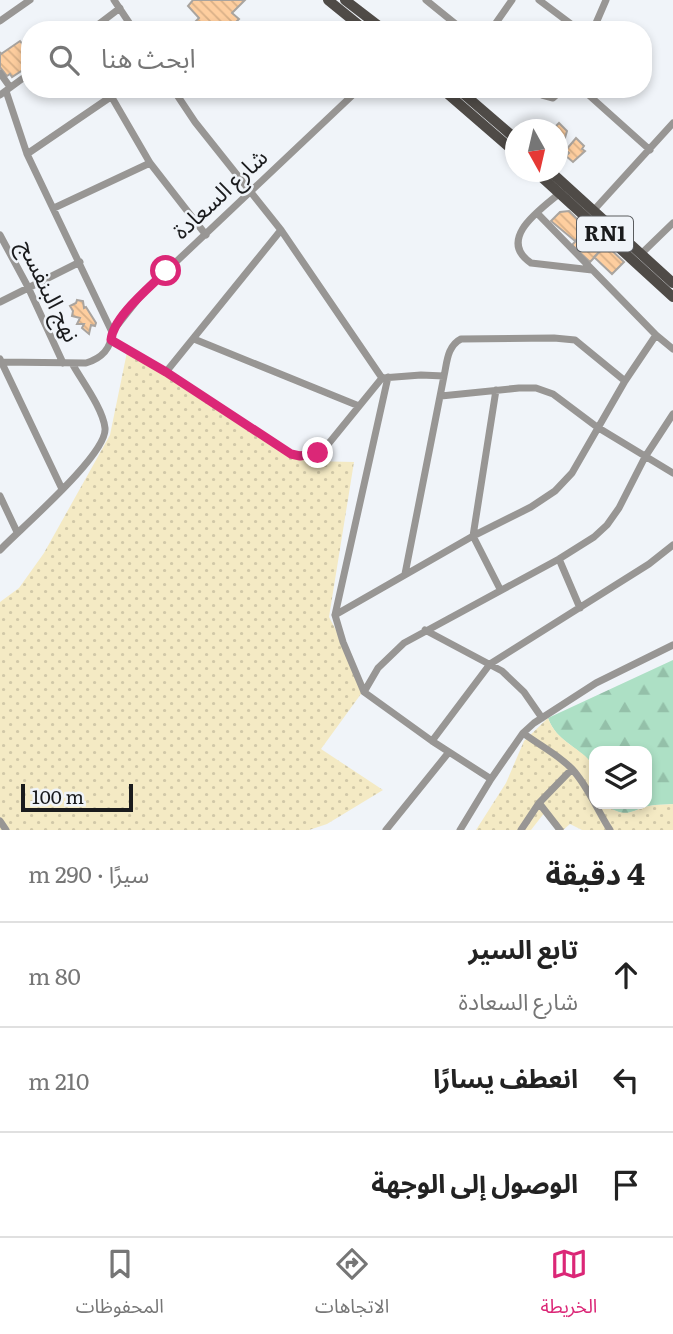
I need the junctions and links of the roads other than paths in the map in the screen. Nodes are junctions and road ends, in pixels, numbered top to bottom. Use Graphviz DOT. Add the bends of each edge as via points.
graph roads {
  1 [pos="30,0"];
  2 [pos="114,0"];
  3 [pos="328,0"];
  4 [pos="345,0"];
  5 [pos="426,0"];
  6 [pos="512,0"];
  7 [pos="539,0"];
  8 [pos="606,0"];
  9 [pos="120,8"];
  10 [pos="0,21"];
  11 [pos="102,21"];
  12 [pos="128,21"];
  13 [pos="354,21"];
  14 [pos="372,21"];
  15 [pos="452,21"];
  16 [pos="497,21"];
  17 [pos="567,21"];
  18 [pos="597,21"];
  19 [pos="0,72"];
  20 [pos="21,80"];
  21 [pos="5,91"];
  22 [pos="103,98"];
  23 [pos="113,98"];
  24 [pos="179,98"];
  25 [pos="350,98"];
  26 [pos="458,98"];
  27 [pos="460,98"];
  28 [pos="592,98"];
  29 [pos="673,123"];
  30 [pos="505,131"];
  31 [pos="505,143"];
  32 [pos="650,150"];
  33 [pos="27,154"];
  34 [pos="150,163"];
  35 [pos="547,182"];
  36 [pos="562,182"];
  37 [pos="253,192"];
  38 [pos="560,193"];
  39 [pos="54,208"];
  40 [pos="593,211"];
  41 [pos="537,213"];
  42 [pos="673,223"];
  43 [pos="281,230"];
  44 [pos="0,235"];
  45 [pos="206,235"];
  46 [pos="641,254"];
  47 [pos="80,262"];
  48 [pos="592,270"];
  49 [pos="673,283"];
  50 [pos="28,287"];
  51 [pos="673,297"];
  52 [pos="0,302"];
  53 [pos="656,335"];
  54 [pos="112,336"];
  55 [pos="194,339"];
  56 [pos="673,349"];
  57 [pos="1,361"];
  58 [pos="63,363"];
  59 [pos="73,365"];
  60 [pos="166,372"];
  61 [pos="444,376"];
  62 [pos="385,378"];
  63 [pos="625,381"];
  64 [pos="496,390"];
  65 [pos="441,396"];
  66 [pos="359,406"];
  67 [pos="673,414"];
  68 [pos="597,427"];
  69 [pos="645,457"];
  70 [pos="673,473"];
  71 [pos="62,489"];
  72 [pos="0,496"];
  73 [pos="17,532"];
  74 [pos="473,536"];
  75 [pos="673,545"];
  76 [pos="0,550"];
  77 [pos="559,559"];
  78 [pos="405,574"];
  79 [pos="500,589"];
  80 [pos="580,608"];
  81 [pos="335,615"];
  82 [pos="425,630"];
  83 [pos="673,646"];
  84 [pos="490,664"];
  85 [pos="364,692"];
  86 [pos="542,718"];
  87 [pos="523,733"];
  88 [pos="432,741"];
  89 [pos="449,752"];
  90 [pos="572,769"];
  91 [pos="491,779"];
  92 [pos="539,803"];
  93 [pos="0,821"];
  94 [pos="6,830"];
  95 [pos="386,830"];
  96 [pos="460,830"];
  97 [pos="521,830"];
  98 [pos="560,830"];
  99 [pos="610,830"];
  1 -- 10 [label="street"];
  2 -- 9 [label="street"];
  3 -- 13 [label="main road"];
  4 -- 14 [label="main road"];
  5 -- 15 [label="street"];
  6 -- 16 [label="street"];
  7 -- 17 [label="street"];
  8 -- 18 [label="street"];
  9 -- 11 [label="street"];
  9 -- 12 [label="street"];
  19 -- 21 [label="street"];
  20 -- 21 [label="street"];
  21 -- 33 [label="street"];
  22 -- 33 [label="street"];
  23 -- 34 [label="street"];
  24 -- 37 [label="street"];
  25 -- 37 [label="street, شارع السعادة"];
  26 -- 31 [label="main road"];
  27 -- 30 [label="main road"];
  28 -- 32 [label="street"];
  29 -- 32 [label="street"];
  32 -- 40 [label="street"];
  33 -- 39 [label="street"];
  34 -- 39 [label="street"];
  34 -- 45 [label="street"];
  35 -- 38 [label="main road, RN1"];
  36 -- 40 [label="main road, RN1"];
  37 -- 43 [label="street"];
  37 -- 45 [label="street, شارع السعادة"];
  38 -- 41 [label="street"];
  38 -- 51 [label="main road, RN1"];
  39 -- 47 [label="street"];
  40 -- 46 [label="main road, RN1"];
  41 -- 48 [label="street"];
  41 -- 48 [label="street" via="517,239 523,258 531,263"];
  42 -- 46 [label="street"];
  43 -- 55 [label="street"];
  43 -- 62 [label="street"];
  44 -- 50 [label="street, نهج البنفسج"];
  45 -- 54 [label="street, شارع السعادة" via="142,294"];
  46 -- 49 [label="main road, RN1"];
  47 -- 50 [label="street"];
  47 -- 54 [label="street"];
  48 -- 53 [label="street"];
  50 -- 52 [label="street"];
  50 -- 58 [label="street, نهج البنفسج"];
  53 -- 56 [label="street"];
  53 -- 63 [label="street"];
  54 -- 59 [label="street, شارع السعادة" via="106,352 96,360"];
  54 -- 60 [label="street"];
  55 -- 60 [label="street"];
  55 -- 66 [label="street"];
  57 -- 58 [label="street"];
  57 -- 71 [label="street"];
  58 -- 59 [label="street"];
  59 -- 71 [label="street" via="105,430 95,453"];
  60 -- 66 [label="street" via="300,456 325,448"];
  61 -- 62 [label="street"];
  61 -- 63 [label="street" via="452,346 461,339 554,338 575,340"];
  61 -- 65 [label="street"];
  62 -- 66 [label="street"];
  62 -- 81 [label="street"];
  63 -- 68 [label="street"];
  64 -- 65 [label="street"];
  64 -- 68 [label="street" via="536,388 553,394"];
  64 -- 74 [label="street"];
  65 -- 78 [label="street"];
  67 -- 69 [label="street"];
  68 -- 69 [label="street"];
  68 -- 74 [label="street" via="572,473 555,491"];
  69 -- 70 [label="street"];
  69 -- 77 [label="street" via="607,525"];
  71 -- 73 [label="street"];
  72 -- 73 [label="street"];
  73 -- 76 [label="street"];
  74 -- 78 [label="street"];
  74 -- 79 [label="street"];
  75 -- 80 [label="street"];
  77 -- 79 [label="street"];
  77 -- 80 [label="street"];
  78 -- 81 [label="street"];
  79 -- 82 [label="street"];
  80 -- 84 [label="street"];
  81 -- 85 [label="street"];
  82 -- 84 [label="street"];
  82 -- 85 [label="street" via="391,654"];
  83 -- 86 [label="street" via="596,683"];
  84 -- 86 [label="street" via="513,680"];
  84 -- 88 [label="street"];
  85 -- 88 [label="street"];
  86 -- 87 [label="street"];
  87 -- 90 [label="street"];
  87 -- 91 [label="street"];
  88 -- 89 [label="street"];
  89 -- 91 [label="street"];
  89 -- 95 [label="street"];
  90 -- 92 [label="street"];
  90 -- 99 [label="street"];
  91 -- 96 [label="street"];
  92 -- 97 [label="street"];
  92 -- 98 [label="street"];
  93 -- 94 [label="street"];
}
